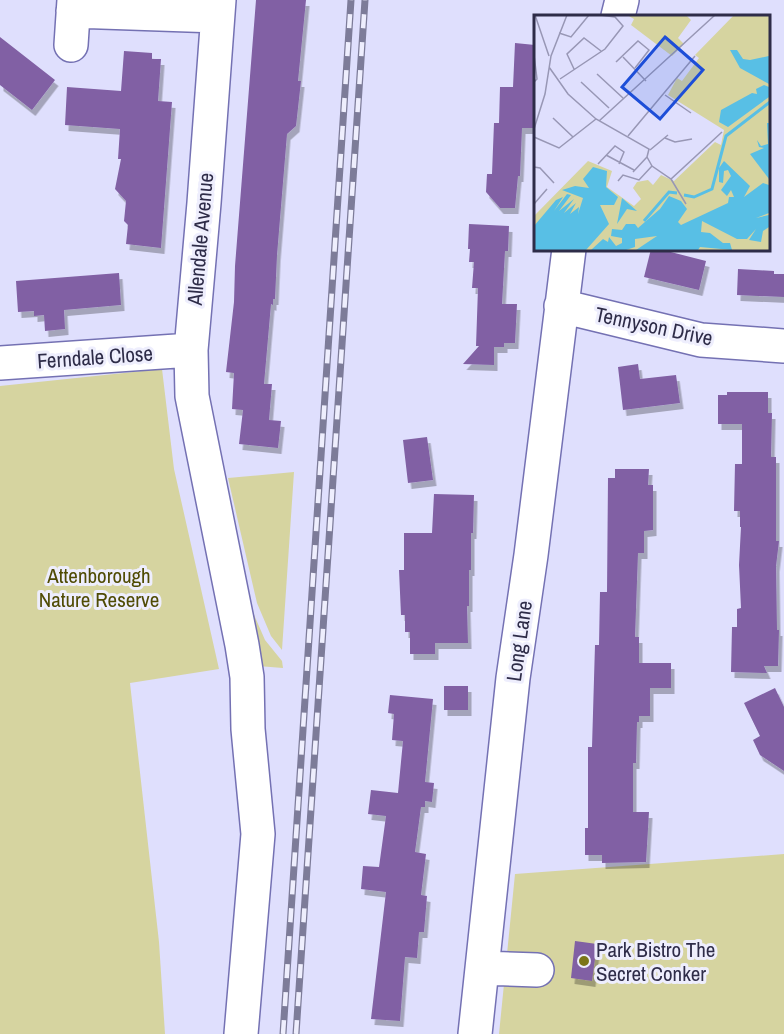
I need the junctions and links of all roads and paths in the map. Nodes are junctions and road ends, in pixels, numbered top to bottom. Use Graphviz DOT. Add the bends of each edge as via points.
graph roads {
  1 [pos="622,0"];
  2 [pos="74,6"];
  3 [pos="218,8"];
  4 [pos="618,15"];
  5 [pos="71,45"];
  6 [pos="569,250"];
  7 [pos="561,306"];
  8 [pos="784,346"];
  9 [pos="191,350"];
  10 [pos="0,363"];
  11 [pos="483,968"];
  12 [pos="537,970"];
  13 [pos="241,1034"];
  14 [pos="475,1034"];
  1 -- 4 [label="street"];
  2 -- 3 [label="street"];
  2 -- 5 [label="street"];
  3 -- 9 [label="street, Allendale Avenue"];
  6 -- 7 [label="street, Long Lane"];
  7 -- 8 [label="street, Tennyson Drive" via="701,340"];
  7 -- 11 [label="street, Long Lane" via="513,678"];
  9 -- 10 [label="street, Ferndale Close"];
  9 -- 13 [label="street, Allendale Avenue" via="192,396 247,677 258,834"];
  11 -- 12 [label="street"];
  11 -- 14 [label="street, Long Lane"];
}
